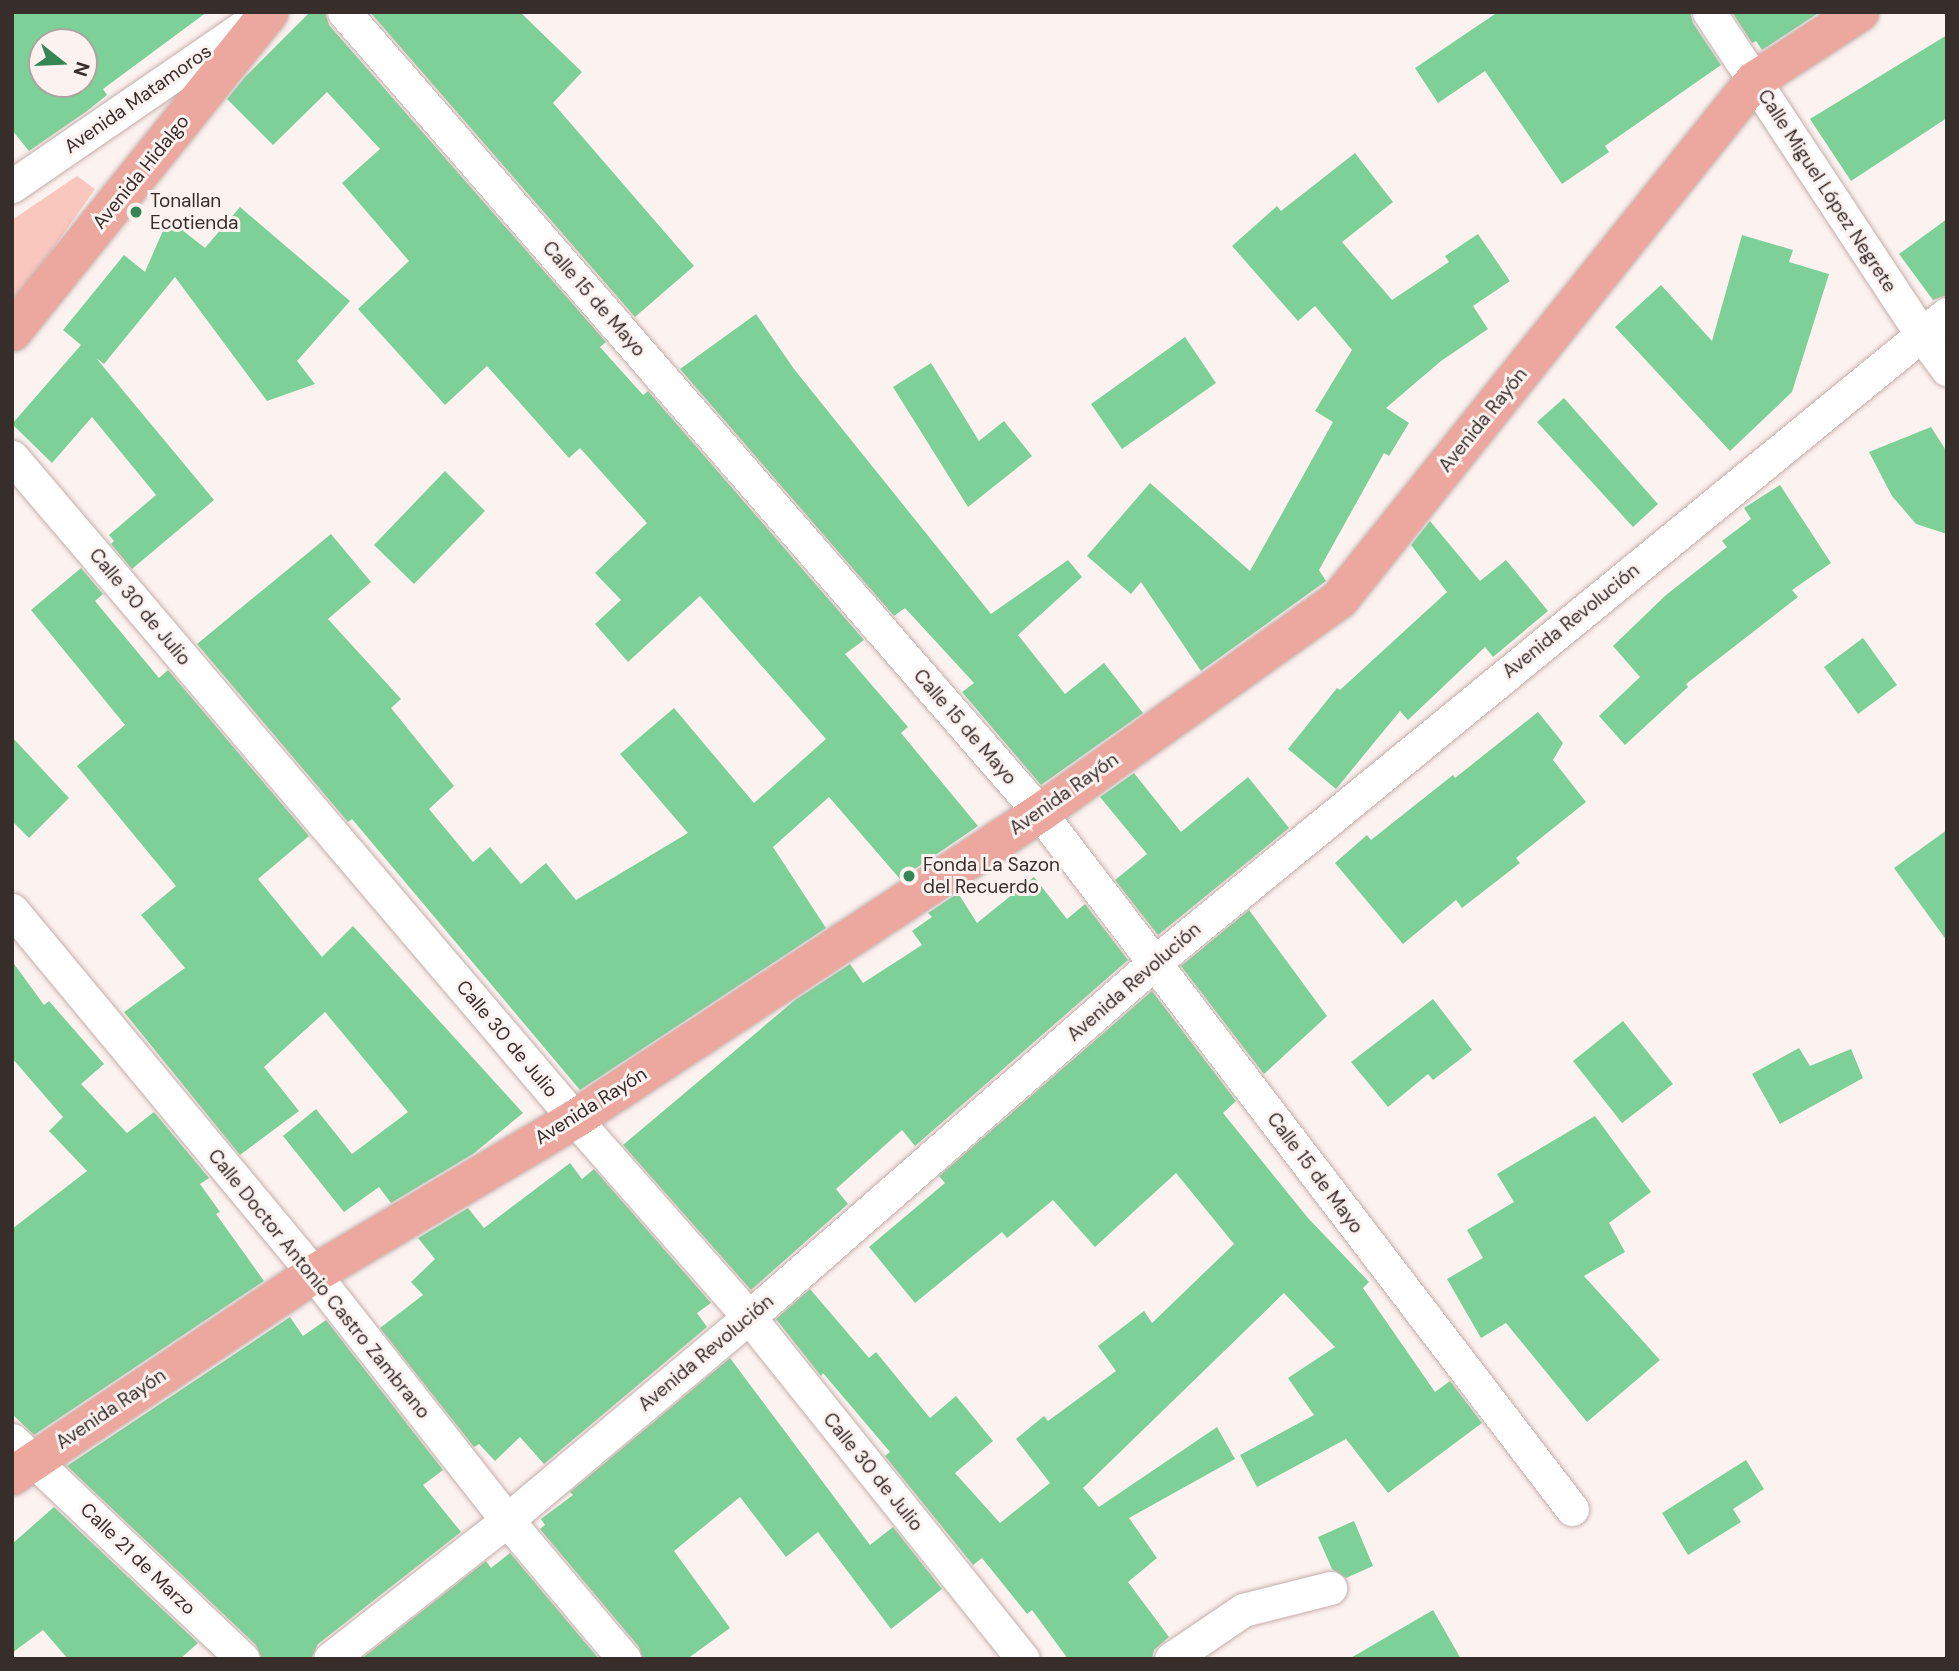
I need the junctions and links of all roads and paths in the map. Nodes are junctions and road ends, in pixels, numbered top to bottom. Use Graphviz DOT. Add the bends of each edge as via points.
graph roads {
  1 [pos="263,12"];
  2 [pos="270,12"];
  3 [pos="344,12"];
  4 [pos="1709,12"];
  5 [pos="1860,12"];
  6 [pos="1755,81"];
  7 [pos="12,186"];
  8 [pos="1947,314"];
  9 [pos="12,332"];
  10 [pos="1921,334"];
  11 [pos="1947,369"];
  12 [pos="12,457"];
  13 [pos="1040,813"];
  14 [pos="12,910"];
  15 [pos="1154,963"];
  16 [pos="575,1119"];
  17 [pos="314,1274"];
  18 [pos="748,1317"];
  19 [pos="19,1459"];
  20 [pos="1572,1509"];
  21 [pos="507,1520"];
  22 [pos="1331,1588"];
  23 [pos="243,1659"];
  24 [pos="330,1659"];
  25 [pos="624,1659"];
  26 [pos="1023,1659"];
  27 [pos="1171,1659"];
  1 -- 7 [label="street, Avenida Matamoros"];
  2 -- 9 [label="main road, Avenida Hidalgo"];
  3 -- 13 [label="street, Calle 15 de Mayo"];
  4 -- 6 [label="street, Calle Miguel López Negrete"];
  5 -- 6 [label="main road, Avenida Rayón"];
  6 -- 10 [label="street, Calle Miguel López Negrete"];
  6 -- 13 [label="main road, Avenida Rayón" via="1339,600"];
  8 -- 10 [label="street, Avenida Revolución"];
  10 -- 11 [label="street, Calle Miguel López Negrete"];
  10 -- 15 [label="street, Avenida Revolución"];
  12 -- 16 [label="street, Calle 30 de Julio"];
  13 -- 15 [label="street, Calle 15 de Mayo"];
  13 -- 16 [label="main road, Avenida Rayón"];
  14 -- 17 [label="street, Calle Doctor Antonio Castro Zambrano"];
  15 -- 18 [label="street, Avenida Revolución"];
  15 -- 20 [label="street, Calle 15 de Mayo"];
  16 -- 17 [label="main road, Avenida Rayón"];
  16 -- 18 [label="street, Calle 30 de Julio"];
  17 -- 19 [label="main road, Avenida Rayón"];
  17 -- 21 [label="street, Calle Doctor Antonio Castro Zambrano"];
  18 -- 21 [label="street, Avenida Revolución"];
  18 -- 26 [label="street, Calle 30 de Julio"];
  19 -- 23 [label="street, Calle 21 de Marzo"];
  21 -- 24 [label="street, Avenida Revolución"];
  21 -- 25 [label="street, Calle Doctor Antonio Castro Zambrano"];
  22 -- 27 [label="street" via="1243,1610"];
}
